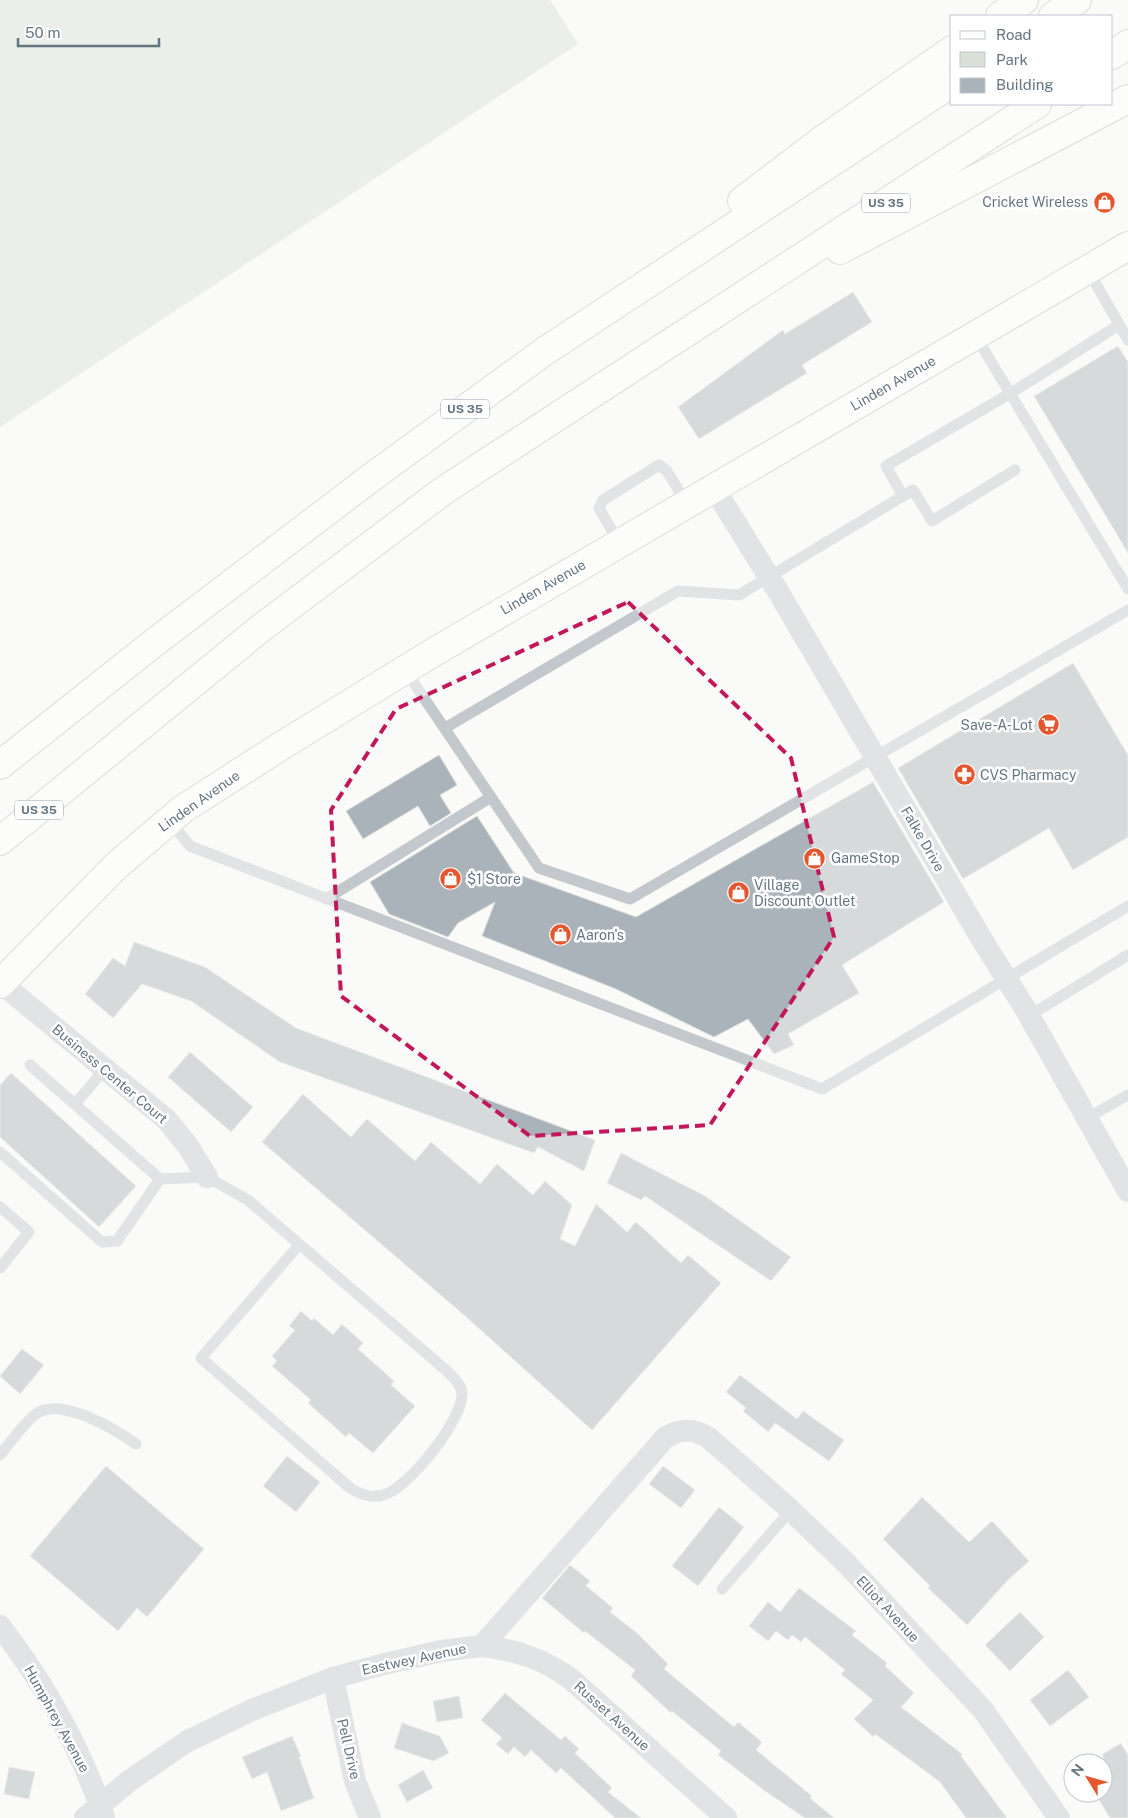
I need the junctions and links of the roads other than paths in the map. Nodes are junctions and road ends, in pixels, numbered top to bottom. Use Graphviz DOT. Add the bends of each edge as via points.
graph roads {
  1 [pos="1024,0"];
  2 [pos="1077,0"];
  3 [pos="1002,15"];
  4 [pos="1054,15"];
  5 [pos="1128,44"];
  6 [pos="950,51"];
  7 [pos="1113,54"];
  8 [pos="950,84"];
  9 [pos="1128,99"];
  10 [pos="1035,105"];
  11 [pos="1128,246"];
  12 [pos="1088,270"];
  13 [pos="735,302"];
  14 [pos="1119,325"];
  15 [pos="976,336"];
  16 [pos="1128,340"];
  17 [pos="545,351"];
  18 [pos="1010,394"];
  19 [pos="1015,470"];
  20 [pos="714,488"];
  21 [pos="903,496"];
  22 [pos="687,504"];
  23 [pos="619,544"];
  24 [pos="769,578"];
  25 [pos="1128,589"];
  26 [pos="1128,610"];
  27 [pos="405,669"];
  28 [pos="445,728"];
  29 [pos="875,757"];
  30 [pos="0,765"];
  31 [pos="491,797"];
  32 [pos="169,820"];
  33 [pos="0,841"];
  34 [pos="326,899"];
  35 [pos="1128,906"];
  36 [pos="1128,955"];
  37 [pos="1006,978"];
  38 [pos="0,984"];
  39 [pos="1029,1016"];
  40 [pos="30,1065"];
  41 [pos="105,1069"];
  42 [pos="1128,1095"];
  43 [pos="75,1104"];
  44 [pos="1087,1118"];
  45 [pos="0,1152"];
  46 [pos="207,1177"];
  47 [pos="160,1179"];
  48 [pos="1128,1191"];
  49 [pos="0,1207"];
  50 [pos="298,1246"];
  51 [pos="0,1268"];
  52 [pos="688,1430"];
  53 [pos="136,1444"];
  54 [pos="0,1455"];
  55 [pos="791,1510"];
  56 [pos="722,1589"];
  57 [pos="4,1639"];
  58 [pos="482,1646"];
  59 [pos="333,1678"];
  60 [pos="96,1814"];
  61 [pos="370,1818"];
  62 [pos="726,1818"];
  63 [pos="1059,1818"];
  1 -- 3 [label="main road"];
  2 -- 4 [label="main road"];
  5 -- 7 [label="main road"];
  6 -- 17 [label="main road" via="825,138"];
  8 -- 17 [label="main road, US 35"];
  9 -- 13 [label="main road" via="874,234"];
  10 -- 13 [label="main road, US 35"];
  11 -- 12 [label="main road, Linden Avenue"];
  12 -- 14 [label="lane"];
  12 -- 15 [label="main road, Linden Avenue"];
  13 -- 33 [label="main road, US 35" via="442,491 261,628"];
  14 -- 16 [label="lane"];
  14 -- 18 [label="lane"];
  15 -- 18 [label="lane"];
  15 -- 20 [label="main road, Linden Avenue"];
  17 -- 30 [label="main road, US 35" via="372,477"];
  18 -- 21 [label="lane" via="886,466"];
  18 -- 25 [label="lane"];
  19 -- 21 [label="lane" via="932,521 914,490"];
  20 -- 22 [label="main road, Linden Avenue"];
  20 -- 24 [label="street, Falke Drive"];
  21 -- 24 [label="lane"];
  22 -- 23 [label="main road, Linden Avenue"];
  22 -- 23 [label="lane" via="667,471 659,465 603,500 599,508"];
  23 -- 27 [label="main road, Linden Avenue"];
  24 -- 28 [label="lane" via="739,595 678,591"];
  24 -- 29 [label="street, Falke Drive"];
  26 -- 29 [label="lane"];
  27 -- 28 [label="lane"];
  27 -- 32 [label="main road, Linden Avenue"];
  28 -- 31 [label="lane"];
  29 -- 31 [label="lane" via="630,899 539,868"];
  29 -- 37 [label="street, Falke Drive"];
  31 -- 34 [label="lane"];
  32 -- 34 [label="lane" via="190,846"];
  32 -- 38 [label="main road, Linden Avenue" via="92,888"];
  34 -- 37 [label="lane" via="822,1089"];
  35 -- 37 [label="lane"];
  36 -- 39 [label="lane"];
  37 -- 39 [label="street, Falke Drive"];
  38 -- 41 [label="street, Business Center Court"];
  39 -- 44 [label="street, Falke Drive"];
  40 -- 43 [label="lane"];
  41 -- 43 [label="lane"];
  41 -- 46 [label="street, Business Center Court" via="167,1120"];
  42 -- 44 [label="lane"];
  43 -- 47 [label="lane"];
  44 -- 48 [label="street, Falke Drive"];
  45 -- 47 [label="lane" via="102,1242 117,1241"];
  46 -- 47 [label="lane"];
  46 -- 50 [label="lane" via="248,1200"];
  49 -- 51 [label="lane" via="29,1232"];
  50 -- 50 [label="lane" via="447,1371 462,1391 457,1417 448,1430 409,1478 387,1494 373,1497 350,1488 200,1358"];
  52 -- 55 [label="street, Elliot Avenue" via="709,1438"];
  52 -- 58 [label="street, Eastwey Avenue" via="674,1432 665,1438"];
  53 -- 54 [label="lane" via="116,1430 62,1407 37,1413"];
  55 -- 56 [label="lane"];
  55 -- 63 [label="street, Elliot Avenue" via="845,1562 983,1710"];
  57 -- 60 [label="street, Humphrey Avenue" via="30,1668 82,1759"];
  58 -- 59 [label="street, Eastwey Avenue" via="422,1656"];
  58 -- 62 [label="street, Russet Avenue" via="510,1649 532,1656 565,1674"];
  59 -- 60 [label="street, Eastwey Avenue" via="252,1710 186,1742"];
  59 -- 61 [label="street, Pell Drive" via="355,1781"];
}
